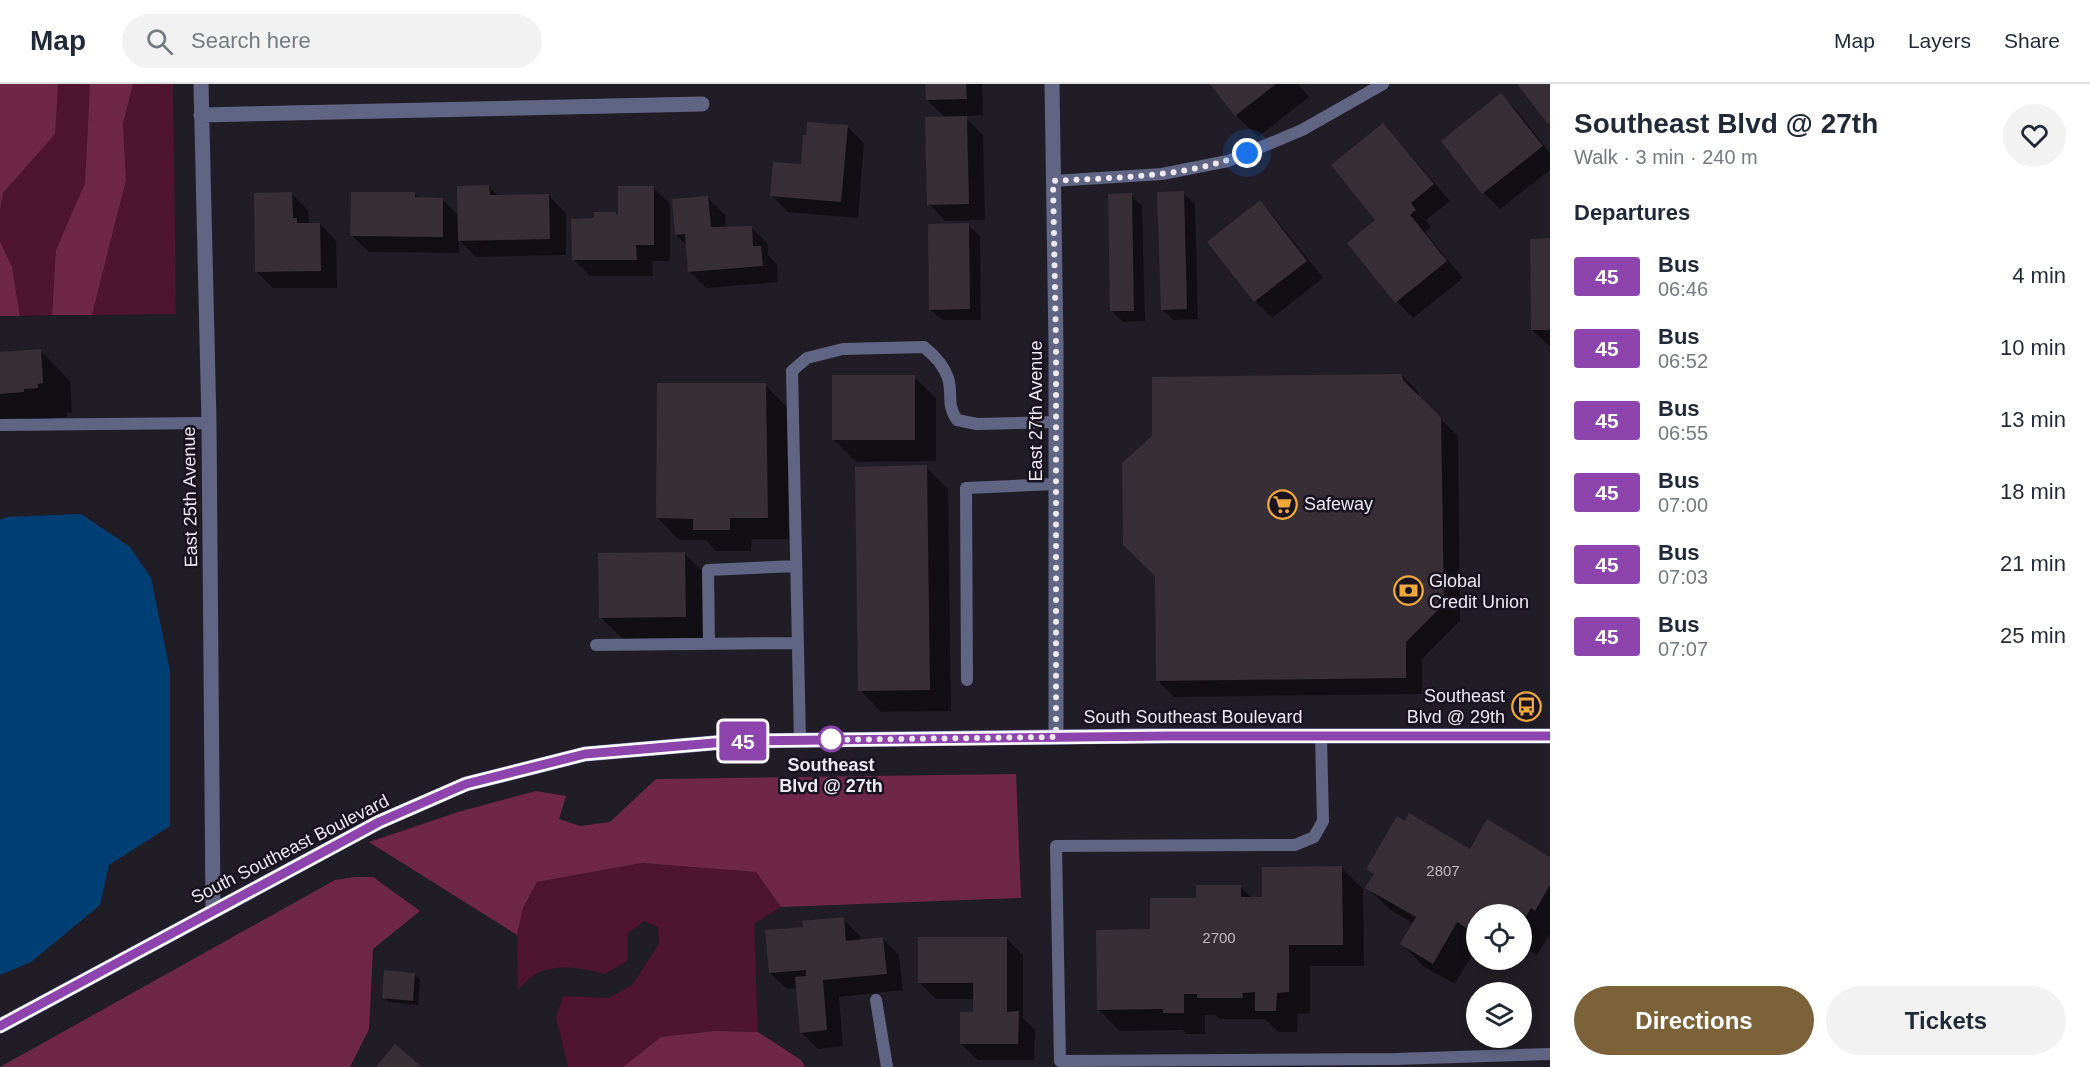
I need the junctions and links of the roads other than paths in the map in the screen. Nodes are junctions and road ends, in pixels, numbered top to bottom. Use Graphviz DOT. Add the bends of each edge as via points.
graph roads {
  1 [pos="201,84"];
  2 [pos="1052,84"];
  3 [pos="1383,84"];
  4 [pos="702,104"];
  5 [pos="201,116"];
  6 [pos="1053,181"];
  7 [pos="1056,422"];
  8 [pos="209,423"];
  9 [pos="0,425"];
  10 [pos="1056,484"];
  11 [pos="796,566"];
  12 [pos="798,643"];
  13 [pos="709,644"];
  14 [pos="596,645"];
  15 [pos="967,680"];
  16 [pos="1321,736"];
  17 [pos="1550,736"];
  18 [pos="1056,737"];
  19 [pos="800,740"];
  20 [pos="213,910"];
  21 [pos="876,1000"];
  22 [pos="0,1026"];
  23 [pos="1550,1054"];
  24 [pos="886,1067"];
  1 -- 5 [label="street, East 25th Avenue"];
  2 -- 6 [label="street, East 27th Avenue"];
  3 -- 6 [label="lane" via="1302,130 1228,161 1162,174"];
  4 -- 5 [label="street"];
  5 -- 8 [label="street, East 25th Avenue"];
  6 -- 7 [label="street, East 27th Avenue"];
  7 -- 10 [label="street, East 27th Avenue"];
  7 -- 11 [label="lane" via="977,424 957,420 951,411 948,378 935,355 924,347 843,349 807,358 792,371"];
  8 -- 9 [label="lane"];
  8 -- 20 [label="street, East 25th Avenue"];
  10 -- 15 [label="lane" via="966,488"];
  10 -- 18 [label="street, East 27th Avenue"];
  11 -- 12 [label="lane"];
  11 -- 13 [label="lane" via="708,570"];
  12 -- 13 [label="lane"];
  12 -- 19 [label="lane"];
  13 -- 14 [label="lane"];
  16 -- 17 [label="main road, South Southeast Boulevard"];
  16 -- 18 [label="main road, South Southeast Boulevard"];
  16 -- 23 [label="lane" via="1323,821 1314,837 1294,845 1056,846 1060,1061"];
  18 -- 19 [label="main road, South Southeast Boulevard"];
  19 -- 20 [label="main road, South Southeast Boulevard" via="737,741 585,754 466,784 379,822"];
  20 -- 22 [label="main road, South Southeast Boulevard"];
  21 -- 24 [label="lane"];
}
